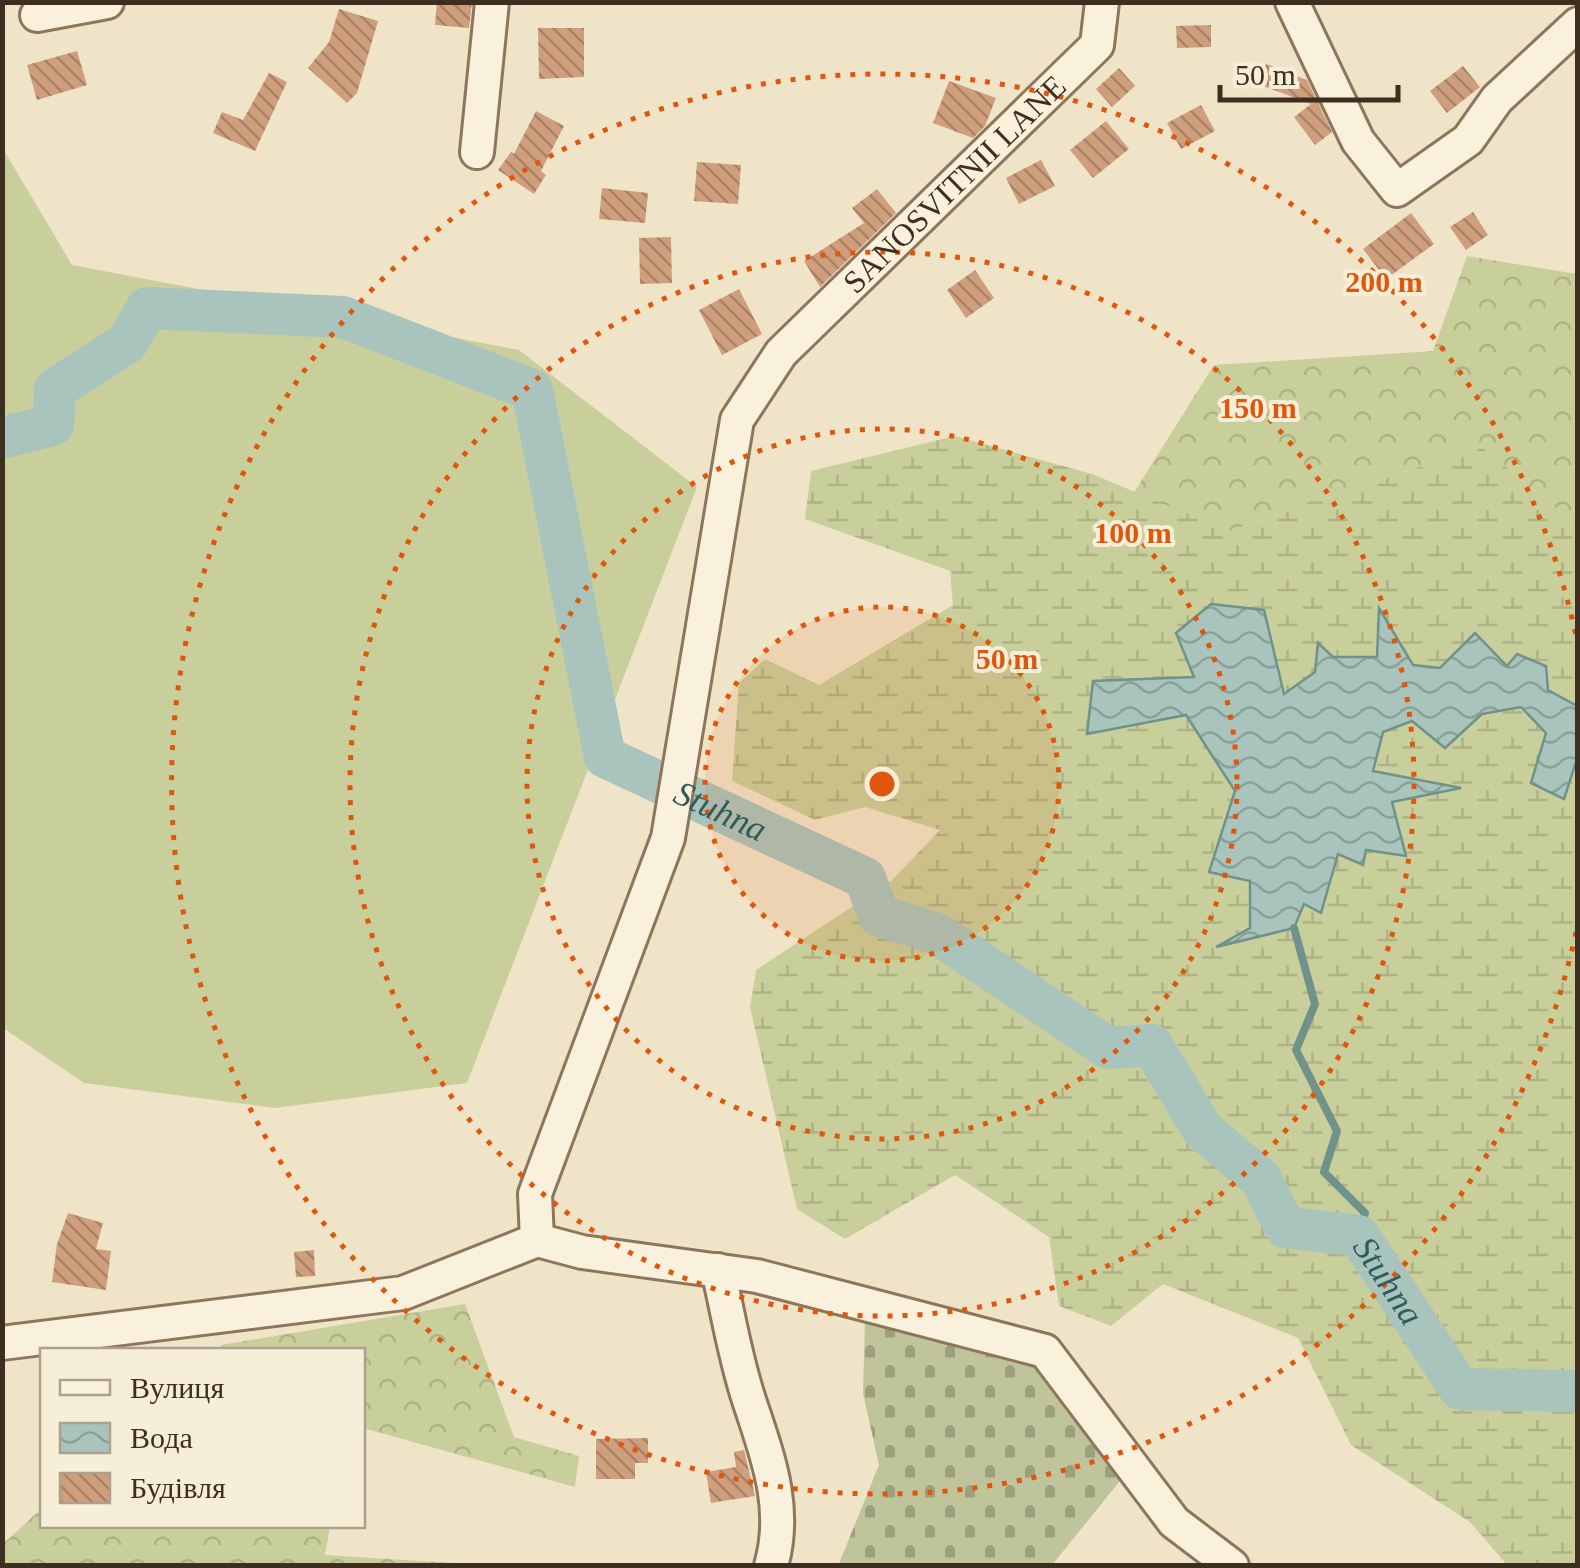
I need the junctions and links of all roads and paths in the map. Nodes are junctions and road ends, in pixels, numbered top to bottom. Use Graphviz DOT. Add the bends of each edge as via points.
graph roads {
  1 [pos="107,2"];
  2 [pos="492,2"];
  3 [pos="1102,2"];
  4 [pos="1292,2"];
  5 [pos="37,15"];
  6 [pos="1578,24"];
  7 [pos="478,152"];
  8 [pos="536,1240"];
  9 [pos="718,1270"];
  10 [pos="2,1343"];
  11 [pos="772,1566"];
  12 [pos="1232,1566"];
  1 -- 5 [label="street"];
  2 -- 7 [label="street"];
  3 -- 8 [label="street, SANOSVITNII LANE" via="1097,44 781,353 737,420 668,838 535,1194"];
  4 -- 6 [label="street" via="1358,141 1397,190 1468,140 1497,100"];
  8 -- 9 [label="street"];
  8 -- 10 [label="street" via="403,1293"];
  9 -- 11 [label="street" via="748,1398 768,1448 780,1533"];
  9 -- 12 [label="street" via="1045,1351 1174,1522"];
}
